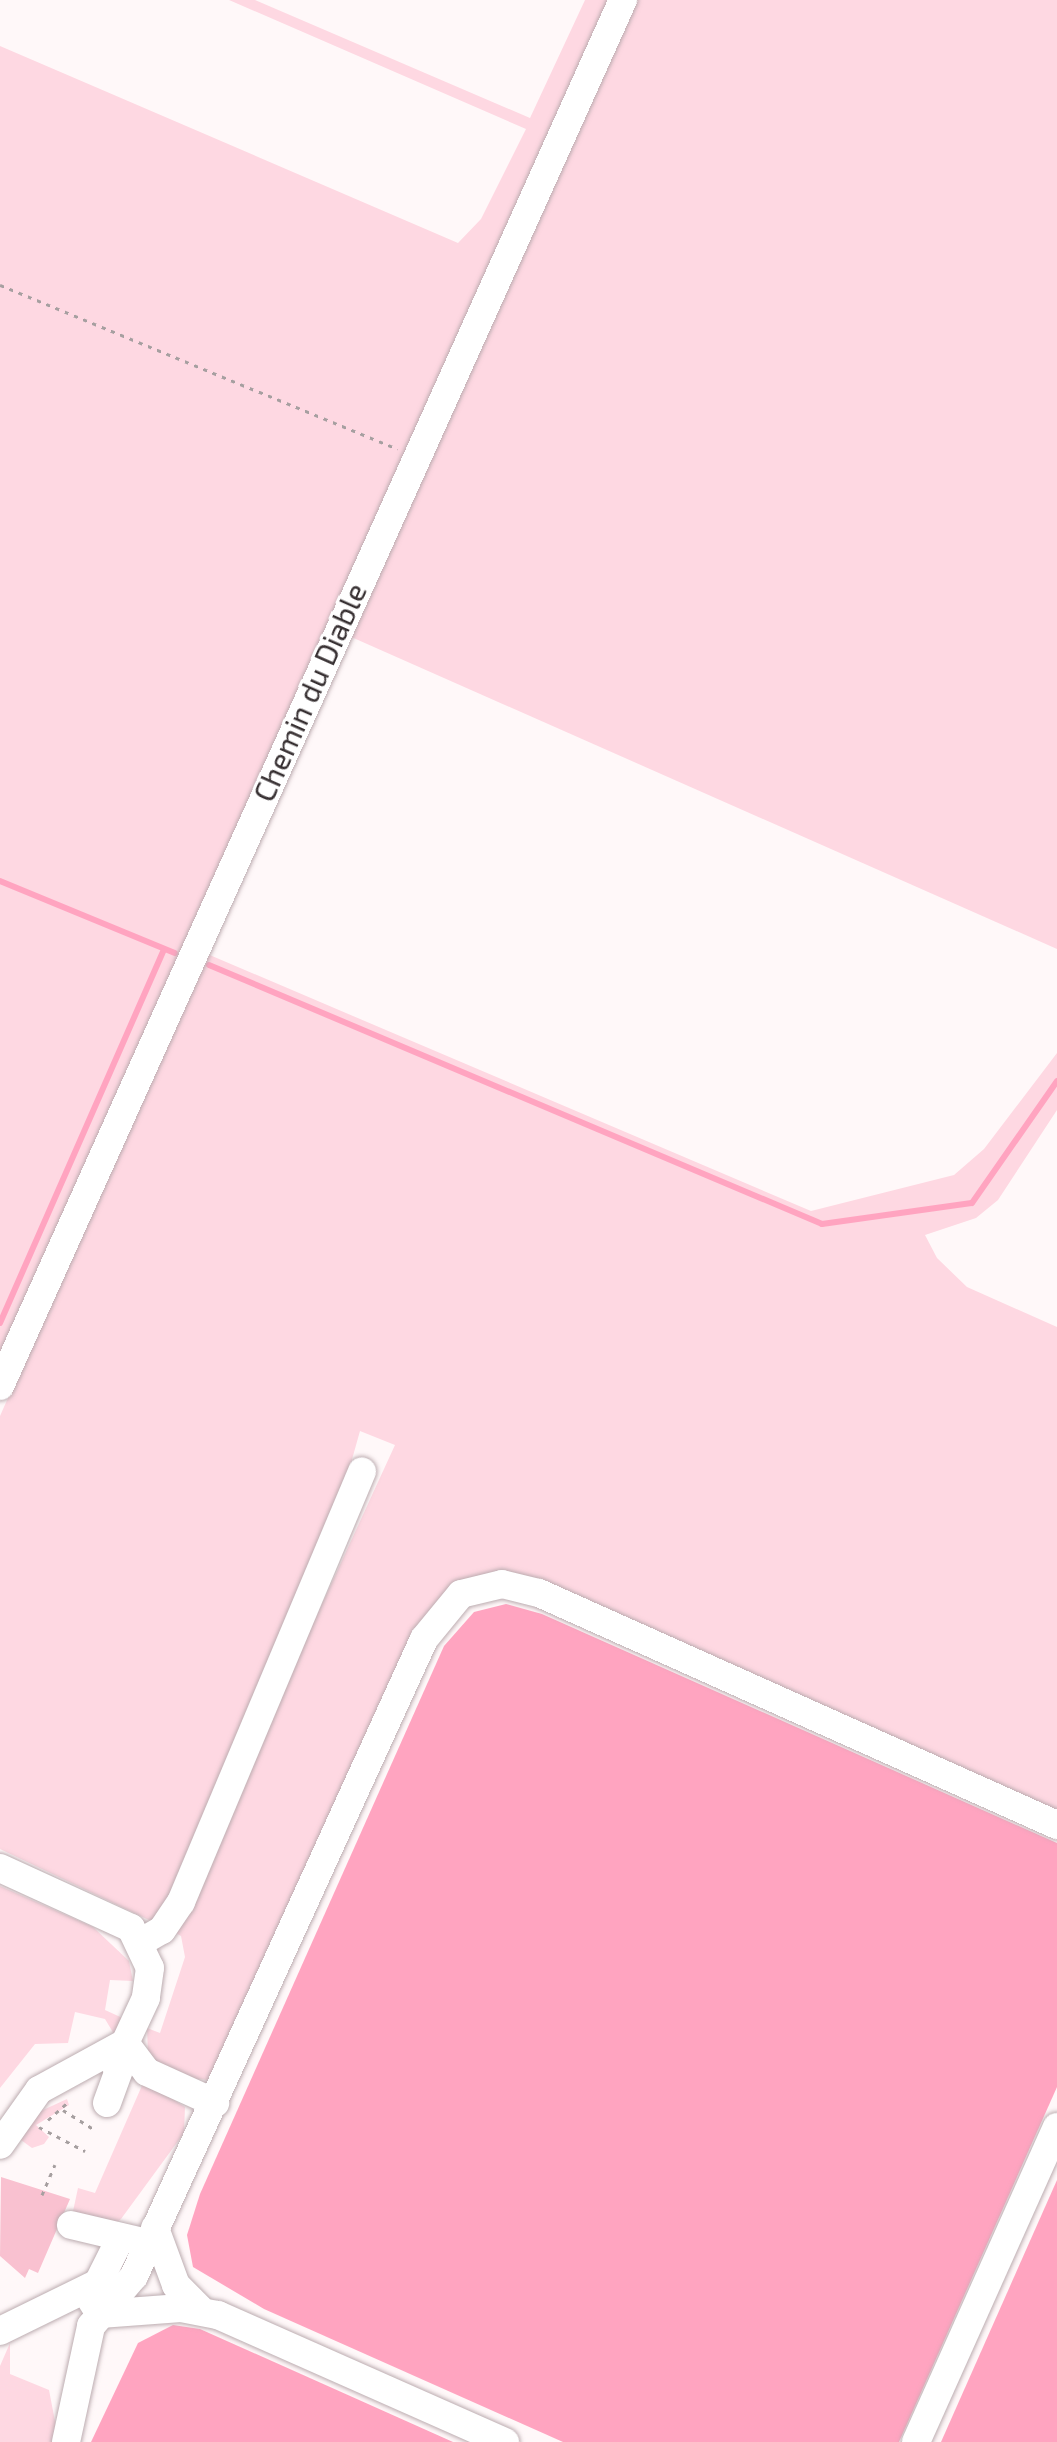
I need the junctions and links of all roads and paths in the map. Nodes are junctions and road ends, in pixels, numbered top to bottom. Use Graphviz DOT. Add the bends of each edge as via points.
graph roads {
  1 [pos="623,0"];
  2 [pos="0,285"];
  3 [pos="415,456"];
  4 [pos="0,1386"];
  5 [pos="362,1472"];
  6 [pos="1057,1825"];
  7 [pos="0,1868"];
  8 [pos="141,1942"];
  9 [pos="119,2048"];
  10 [pos="68,2098"];
  11 [pos="107,2103"];
  12 [pos="215,2103"];
  13 [pos="63,2110"];
  14 [pos="1057,2127"];
  15 [pos="95,2130"];
  16 [pos="9,2146"];
  17 [pos="85,2151"];
  18 [pos="55,2165"];
  19 [pos="42,2195"];
  20 [pos="71,2225"];
  21 [pos="141,2237"];
  22 [pos="92,2302"];
  23 [pos="199,2308"];
  24 [pos="0,2331"];
  25 [pos="66,2442"];
  26 [pos="505,2442"];
  27 [pos="916,2442"];
  1 -- 3 [label="street, Chemin du Diable"];
  2 -- 3 [label="path"];
  3 -- 4 [label="street, Chemin du Diable"];
  5 -- 8 [label="street" via="181,1902 162,1930"];
  6 -- 12 [label="street" via="539,1593 502,1584 474,1589 446,1606 424,1639"];
  7 -- 8 [label="street" via="119,1921"];
  8 -- 9 [label="street" via="149,1982"];
  9 -- 11 [label="street" via="118,2072"];
  9 -- 12 [label="street" via="147,2072"];
  9 -- 16 [label="street" via="39,2090"];
  10 -- 13 [label="path" via="71,2105"];
  12 -- 21 [label="street"];
  13 -- 15 [label="path"];
  13 -- 17 [label="path" via="39,2126"];
  14 -- 27 [label="street"];
  18 -- 19 [label="path"];
  20 -- 21 [label="street"];
  21 -- 22 [label="street" via="101,2280"];
  21 -- 23 [label="street"];
  22 -- 23 [label="street"];
  22 -- 24 [label="street"];
  22 -- 25 [label="street"];
  23 -- 26 [label="street"];
}
